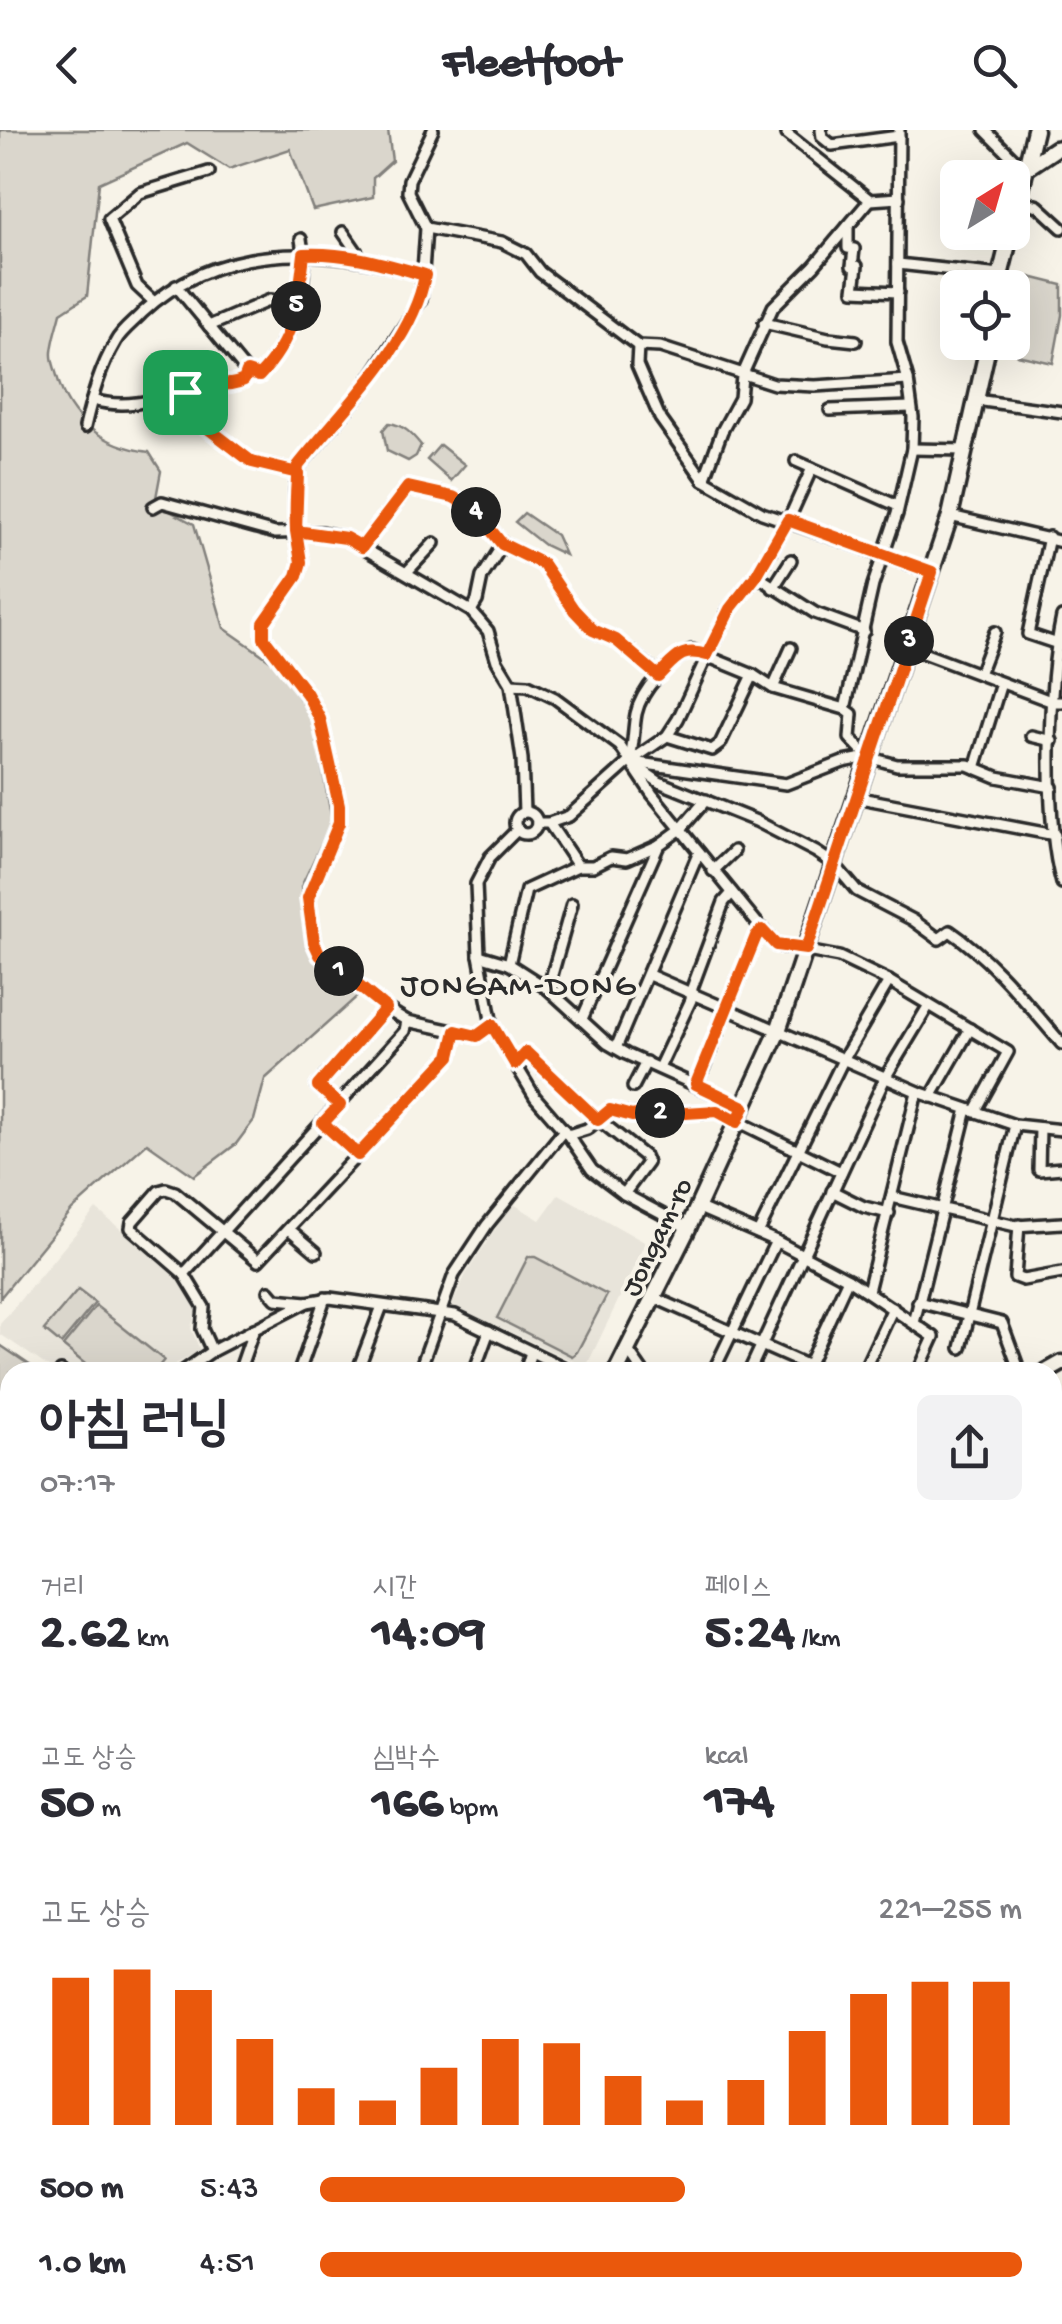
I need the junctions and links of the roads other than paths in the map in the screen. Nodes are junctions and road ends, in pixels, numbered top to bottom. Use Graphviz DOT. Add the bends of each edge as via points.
graph roads {
  1 [pos="433,130"];
  2 [pos="821,130"];
  3 [pos="985,130"];
  4 [pos="1035,130"];
  5 [pos="899,133"];
  6 [pos="787,134"];
  7 [pos="865,135"];
  8 [pos="1062,148"];
  9 [pos="1015,160"];
  10 [pos="1027,160"];
  11 [pos="1030,165"];
  12 [pos="209,172"];
  13 [pos="899,198"];
  14 [pos="870,200"];
  15 [pos="1030,203"];
  16 [pos="848,226"];
  17 [pos="426,228"];
  18 [pos="1062,228"];
  19 [pos="343,232"];
  20 [pos="301,239"];
  21 [pos="304,254"];
  22 [pos="362,258"];
  23 [pos="898,264"];
  24 [pos="940,271"];
  25 [pos="425,275"];
  26 [pos="176,286"];
  27 [pos="898,292"];
  28 [pos="154,302"];
  29 [pos="297,302"];
  30 [pos="764,322"];
  31 [pos="209,326"];
  32 [pos="856,341"];
  33 [pos="638,346"];
  34 [pos="985,360"];
  35 [pos="247,372"];
  36 [pos="742,376"];
  37 [pos="908,380"];
  38 [pos="185,392"];
  39 [pos="92,400"];
  40 [pos="976,400"];
  41 [pos="912,407"];
  42 [pos="830,410"];
  43 [pos="1062,412"];
  44 [pos="85,427"];
  45 [pos="912,450"];
  46 [pos="965,450"];
  47 [pos="796,461"];
  48 [pos="812,468"];
  49 [pos="298,473"];
  50 [pos="704,480"];
  51 [pos="153,506"];
  52 [pos="898,506"];
  53 [pos="950,516"];
  54 [pos="788,520"];
  55 [pos="296,531"];
  56 [pos="1049,537"];
  57 [pos="1062,542"];
  58 [pos="434,543"];
  59 [pos="502,544"];
  60 [pos="362,547"];
  61 [pos="882,554"];
  62 [pos="791,560"];
  63 [pos="408,572"];
  64 [pos="932,572"];
  65 [pos="756,576"];
  66 [pos="773,588"];
  67 [pos="471,611"];
  68 [pos="1062,617"];
  69 [pos="864,631"];
  70 [pos="995,632"];
  71 [pos="1058,644"];
  72 [pos="907,647"];
  73 [pos="791,648"];
  74 [pos="707,655"];
  75 [pos="978,674"];
  76 [pos="658,676"];
  77 [pos="753,676"];
  78 [pos="1001,682"];
  79 [pos="511,684"];
  80 [pos="774,688"];
  81 [pos="1057,702"];
  82 [pos="845,709"];
  83 [pos="667,736"];
  84 [pos="1032,736"];
  85 [pos="1052,741"];
  86 [pos="712,750"];
  87 [pos="868,757"];
  88 [pos="629,762"];
  89 [pos="975,768"];
  90 [pos="1057,768"];
  91 [pos="704,772"];
  92 [pos="1052,787"];
  93 [pos="855,797"];
  94 [pos="706,800"];
  95 [pos="524,812"];
  96 [pos="538,822"];
  97 [pos="549,823"];
  98 [pos="681,829"];
  99 [pos="518,830"];
  100 [pos="1055,834"];
  101 [pos="659,845"];
  102 [pos="734,850"];
  103 [pos="699,852"];
  104 [pos="834,864"];
  105 [pos="578,866"];
  106 [pos="713,871"];
  107 [pos="1062,884"];
  108 [pos="732,893"];
  109 [pos="572,904"];
  110 [pos="762,930"];
  111 [pos="806,949"];
  112 [pos="479,955"];
  113 [pos="510,964"];
  114 [pos="649,975"];
  115 [pos="888,981"];
  116 [pos="548,989"];
  117 [pos="692,994"];
  118 [pos="929,1005"];
  119 [pos="386,1008"];
  120 [pos="727,1010"];
  121 [pos="582,1019"];
  122 [pos="408,1021"];
  123 [pos="492,1025"];
  124 [pos="970,1029"];
  125 [pos="778,1030"];
  126 [pos="456,1031"];
  127 [pos="1062,1044"];
  128 [pos="616,1048"];
  129 [pos="844,1058"];
  130 [pos="646,1062"];
  131 [pos="515,1064"];
  132 [pos="660,1068"];
  133 [pos="885,1078"];
  134 [pos="696,1084"];
  135 [pos="634,1087"];
  136 [pos="917,1092"];
  137 [pos="931,1097"];
  138 [pos="340,1105"];
  139 [pos="744,1107"];
  140 [pos="971,1110"];
  141 [pos="598,1120"];
  142 [pos="737,1122"];
  143 [pos="323,1123"];
  144 [pos="1014,1125"];
  145 [pos="1040,1128"];
  146 [pos="1062,1130"];
  147 [pos="566,1133"];
  148 [pos="796,1151"];
  149 [pos="358,1155"];
  150 [pos="1062,1168"];
  151 [pos="841,1172"];
  152 [pos="832,1191"];
  153 [pos="624,1194"];
  154 [pos="892,1197"];
  155 [pos="697,1207"];
  156 [pos="940,1209"];
  157 [pos="889,1212"];
  158 [pos="990,1220"];
  159 [pos="1062,1222"];
  160 [pos="1019,1226"];
  161 [pos="688,1228"];
  162 [pos="289,1229"];
  163 [pos="220,1232"];
  164 [pos="758,1233"];
  165 [pos="776,1241"];
  166 [pos="316,1252"];
  167 [pos="802,1257"];
  168 [pos="1062,1272"];
  169 [pos="184,1274"];
  170 [pos="848,1279"];
  171 [pos="868,1291"];
  172 [pos="269,1292"];
  173 [pos="654,1296"];
  174 [pos="326,1298"];
  175 [pos="306,1302"];
  176 [pos="918,1302"];
  177 [pos="382,1306"];
  178 [pos="893,1308"];
  179 [pos="440,1314"];
  180 [pos="968,1314"];
  181 [pos="914,1322"];
  182 [pos="254,1328"];
  183 [pos="489,1332"];
  184 [pos="732,1332"];
  185 [pos="762,1345"];
  186 [pos="961,1348"];
  187 [pos="628,1349"];
  188 [pos="212,1351"];
  189 [pos="531,1352"];
  190 [pos="196,1362"];
  191 [pos="242,1362"];
  192 [pos="302,1362"];
  193 [pos="362,1362"];
  194 [pos="423,1362"];
  195 [pos="478,1362"];
  196 [pos="528,1362"];
  197 [pos="552,1362"];
  198 [pos="621,1362"];
  199 [pos="636,1362"];
  200 [pos="718,1362"];
  201 [pos="754,1362"];
  202 [pos="793,1362"];
  203 [pos="809,1362"];
  204 [pos="868,1362"];
  205 [pos="923,1362"];
  206 [pos="1016,1362"];
  1 -- 17 [label="street" via="408,192"];
  2 -- 7 [label="street" via="832,145"];
  3 -- 9 [label="street"];
  4 -- 10 [label="main road"];
  5 -- 7 [label="street"];
  5 -- 13 [label="street"];
  6 -- 14 [label="street"];
  8 -- 11 [label="main road"];
  12 -- 28 [label="street" via="140,194 109,219 137,286"];
  13 -- 14 [label="street"];
  13 -- 23 [label="street"];
  14 -- 16 [label="street"];
  15 -- 18 [label="street"];
  16 -- 27 [label="street" via="857,266 854,290"];
  16 -- 30 [label="street"];
  17 -- 25 [label="street"];
  17 -- 33 [label="street" via="502,242 526,254 540,272"];
  19 -- 22 [label="street"];
  20 -- 21 [label="street"];
  21 -- 22 [label="street"];
  21 -- 26 [label="street" via="238,262"];
  21 -- 29 [label="street"];
  22 -- 25 [label="street"];
  23 -- 24 [label="street"];
  23 -- 27 [label="street"];
  25 -- 49 [label="street" via="421,300 396,341"];
  26 -- 28 [label="street"];
  26 -- 31 [label="street"];
  27 -- 37 [label="street" via="897,342"];
  28 -- 39 [label="street" via="118,337"];
  29 -- 31 [label="street" via="270,300"];
  29 -- 35 [label="street" via="276,358 259,376"];
  30 -- 32 [label="street"];
  30 -- 36 [label="street"];
  31 -- 35 [label="street"];
  33 -- 36 [label="street" via="660,346"];
  33 -- 50 [label="street" via="638,366 660,418"];
  34 -- 40 [label="main road, Jongam-ro"];
  35 -- 38 [label="street" via="236,384 201,384"];
  36 -- 37 [label="street" via="815,386"];
  36 -- 50 [label="street" via="740,398"];
  37 -- 41 [label="street"];
  38 -- 39 [label="street" via="136,405"];
  38 -- 49 [label="street" via="201,423 252,462"];
  39 -- 44 [label="street"];
  40 -- 43 [label="street"];
  40 -- 46 [label="main road, Jongam-ro"];
  41 -- 42 [label="street"];
  41 -- 45 [label="street"];
  45 -- 46 [label="street"];
  45 -- 52 [label="street"];
  46 -- 53 [label="main road, Jongam-ro"];
  47 -- 48 [label="street"];
  48 -- 52 [label="street"];
  48 -- 54 [label="street"];
  49 -- 55 [label="street"];
  50 -- 54 [label="street"];
  51 -- 55 [label="street" via="162,502 243,527"];
  52 -- 61 [label="street"];
  53 -- 56 [label="street"];
  53 -- 64 [label="main road, Jongam-ro"];
  54 -- 61 [label="street"];
  54 -- 65 [label="street"];
  55 -- 60 [label="street"];
  55 -- 119 [label="street" via="297,576 264,623 264,638 320,719 339,805 339,823 308,898 314,942 320,955"];
  56 -- 57 [label="street"];
  56 -- 71 [label="street" via="1028,634"];
  58 -- 63 [label="street"];
  59 -- 60 [label="street" via="473,508 408,487"];
  59 -- 67 [label="street"];
  59 -- 76 [label="street" via="543,564 593,630 616,640"];
  60 -- 63 [label="street"];
  61 -- 64 [label="street"];
  61 -- 69 [label="street"];
  62 -- 66 [label="street"];
  63 -- 67 [label="street"];
  64 -- 72 [label="main road, Jongam-ro"];
  65 -- 66 [label="street"];
  65 -- 74 [label="street"];
  66 -- 69 [label="street"];
  67 -- 79 [label="street" via="488,631"];
  68 -- 71 [label="street"];
  69 -- 82 [label="street"];
  70 -- 75 [label="street"];
  71 -- 81 [label="street"];
  72 -- 75 [label="street"];
  72 -- 87 [label="main road, Jongam-ro"];
  73 -- 80 [label="street"];
  74 -- 76 [label="street" via="679,655"];
  74 -- 77 [label="street"];
  74 -- 83 [label="street"];
  75 -- 78 [label="street"];
  76 -- 88 [label="street" via="637,710"];
  77 -- 80 [label="street"];
  77 -- 86 [label="street"];
  78 -- 81 [label="street"];
  78 -- 89 [label="street"];
  79 -- 88 [label="street" via="555,698 620,746"];
  79 -- 95 [label="street"];
  80 -- 82 [label="street"];
  81 -- 85 [label="street"];
  82 -- 87 [label="street" via="852,714 850,738"];
  83 -- 86 [label="street"];
  83 -- 88 [label="street"];
  84 -- 85 [label="street"];
  85 -- 90 [label="street"];
  86 -- 91 [label="street"];
  87 -- 89 [label="street"];
  87 -- 91 [label="street" via="786,784"];
  87 -- 93 [label="main road, Jongam-ro"];
  88 -- 91 [label="street"];
  88 -- 94 [label="street"];
  88 -- 97 [label="street" via="569,816"];
  88 -- 98 [label="street"];
  89 -- 92 [label="street"];
  90 -- 92 [label="street"];
  92 -- 100 [label="street"];
  93 -- 100 [label="street"];
  93 -- 104 [label="main road, Jongam-ro"];
  94 -- 98 [label="street"];
  94 -- 104 [label="street"];
  95 -- 96 [label="street"];
  95 -- 99 [label="street" via="516,819"];
  96 -- 97 [label="street"];
  96 -- 99 [label="street" via="532,832"];
  97 -- 105 [label="street"];
  98 -- 101 [label="street"];
  98 -- 103 [label="street"];
  99 -- 112 [label="street" via="476,884"];
  100 -- 107 [label="street"];
  101 -- 105 [label="street" via="627,859"];
  101 -- 121 [label="street"];
  102 -- 106 [label="street"];
  103 -- 106 [label="street"];
  103 -- 114 [label="street"];
  104 -- 111 [label="main road, Jongam-ro"];
  104 -- 127 [label="street" via="857,891 939,939 950,931 975,948"];
  105 -- 113 [label="street" via="526,890"];
  106 -- 108 [label="street"];
  108 -- 110 [label="street"];
  108 -- 117 [label="street"];
  109 -- 116 [label="street"];
  110 -- 111 [label="street" via="776,945"];
  110 -- 120 [label="street"];
  111 -- 115 [label="street"];
  111 -- 125 [label="main road, Jongam-ro"];
  112 -- 113 [label="street"];
  112 -- 123 [label="street"];
  113 -- 116 [label="street"];
  114 -- 117 [label="street"];
  114 -- 128 [label="street"];
  115 -- 118 [label="street"];
  115 -- 129 [label="street"];
  116 -- 121 [label="street"];
  117 -- 120 [label="street"];
  117 -- 132 [label="street"];
  118 -- 124 [label="street"];
  118 -- 133 [label="street"];
  119 -- 122 [label="street"];
  119 -- 138 [label="street" via="318,1086"];
  120 -- 125 [label="street"];
  120 -- 134 [label="street"];
  121 -- 128 [label="street"];
  122 -- 126 [label="street"];
  122 -- 138 [label="street"];
  123 -- 126 [label="street" via="477,1036"];
  123 -- 131 [label="street"];
  124 -- 137 [label="street"];
  124 -- 140 [label="street" via="1008,1052"];
  125 -- 129 [label="street"];
  125 -- 139 [label="main road, Jongam-ro"];
  126 -- 149 [label="street" via="450,1056"];
  128 -- 130 [label="street"];
  129 -- 133 [label="street"];
  129 -- 148 [label="street"];
  130 -- 132 [label="street"];
  130 -- 135 [label="street"];
  131 -- 141 [label="street" via="526,1052"];
  131 -- 147 [label="street"];
  132 -- 134 [label="street"];
  133 -- 136 [label="street"];
  133 -- 151 [label="street"];
  134 -- 139 [label="street"];
  136 -- 137 [label="street"];
  136 -- 154 [label="street"];
  137 -- 140 [label="street"];
  138 -- 143 [label="street"];
  139 -- 142 [label="main road, Jongam-ro"];
  140 -- 144 [label="street"];
  140 -- 156 [label="street"];
  141 -- 142 [label="street" via="610,1110 632,1116 717,1111"];
  141 -- 147 [label="street"];
  141 -- 153 [label="street" via="647,1163"];
  142 -- 148 [label="street"];
  142 -- 155 [label="main road, Jongam-ro"];
  143 -- 149 [label="street"];
  143 -- 163 [label="street"];
  144 -- 145 [label="street"];
  144 -- 158 [label="street"];
  145 -- 146 [label="street"];
  145 -- 150 [label="street" via="1039,1170"];
  147 -- 153 [label="street" via="592,1170"];
  147 -- 179 [label="street" via="487,1224 454,1275"];
  148 -- 151 [label="street"];
  148 -- 164 [label="street"];
  149 -- 162 [label="street"];
  151 -- 152 [label="street"];
  152 -- 157 [label="street"];
  152 -- 167 [label="street"];
  153 -- 161 [label="street"];
  154 -- 156 [label="street"];
  154 -- 157 [label="street"];
  155 -- 161 [label="main road, Jongam-ro"];
  155 -- 164 [label="street"];
  156 -- 158 [label="street"];
  156 -- 176 [label="street"];
  157 -- 171 [label="street"];
  158 -- 160 [label="street"];
  158 -- 180 [label="street"];
  159 -- 160 [label="street"];
  160 -- 168 [label="street" via="1015,1276"];
  161 -- 173 [label="main road, Jongam-ro"];
  162 -- 163 [label="street" via="256,1262"];
  162 -- 166 [label="street"];
  163 -- 169 [label="street"];
  163 -- 169 [label="street" via="166,1188 132,1222 134,1232"];
  164 -- 165 [label="street"];
  165 -- 167 [label="street"];
  165 -- 184 [label="street"];
  167 -- 170 [label="street"];
  167 -- 185 [label="street"];
  169 -- 188 [label="street" via="204,1307 202,1329"];
  170 -- 171 [label="street"];
  170 -- 203 [label="street"];
  171 -- 178 [label="street"];
  172 -- 175 [label="street"];
  173 -- 184 [label="street"];
  173 -- 187 [label="main road, Jongam-ro"];
  174 -- 175 [label="street"];
  174 -- 177 [label="street"];
  174 -- 192 [label="street"];
  175 -- 182 [label="street"];
  176 -- 180 [label="street"];
  176 -- 181 [label="street"];
  177 -- 179 [label="street"];
  177 -- 193 [label="street"];
  178 -- 181 [label="street"];
  178 -- 204 [label="street"];
  179 -- 183 [label="street"];
  179 -- 194 [label="street"];
  180 -- 186 [label="street"];
  180 -- 206 [label="street" via="1002,1322"];
  181 -- 205 [label="street" via="934,1337"];
  182 -- 188 [label="street"];
  182 -- 191 [label="street"];
  183 -- 189 [label="street"];
  183 -- 195 [label="street"];
  184 -- 185 [label="street"];
  184 -- 200 [label="street"];
  185 -- 201 [label="street"];
  185 -- 202 [label="street"];
  187 -- 198 [label="main road, Jongam-ro"];
  187 -- 199 [label="street"];
  188 -- 190 [label="street"];
  189 -- 196 [label="street"];
  189 -- 197 [label="street"];
}
